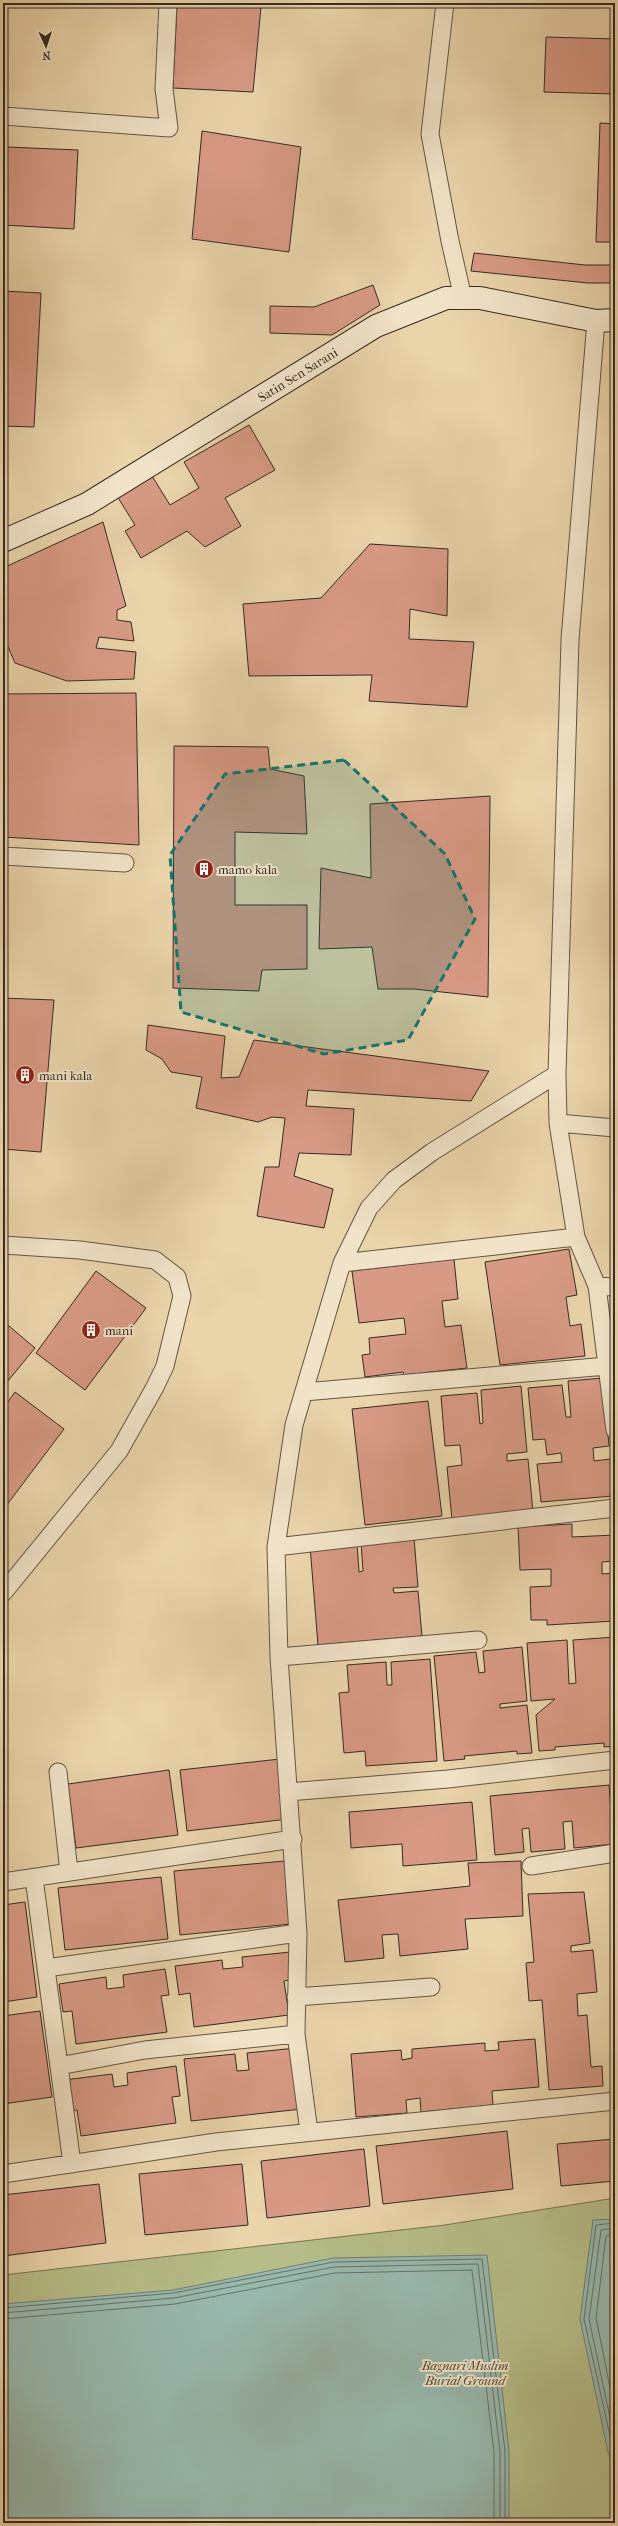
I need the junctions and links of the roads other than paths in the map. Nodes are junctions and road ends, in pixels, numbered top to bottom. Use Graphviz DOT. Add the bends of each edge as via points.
graph roads {
  1 [pos="168,3"];
  2 [pos="445,3"];
  3 [pos="3,116"];
  4 [pos="463,298"];
  5 [pos="605,320"];
  6 [pos="3,541"];
  7 [pos="3,856"];
  8 [pos="125,863"];
  9 [pos="557,1074"];
  10 [pos="558,1123"];
  11 [pos="615,1128"];
  12 [pos="576,1237"];
  13 [pos="3,1245"];
  14 [pos="342,1263"];
  15 [pos="597,1286"];
  16 [pos="615,1286"];
  17 [pos="607,1366"];
  18 [pos="304,1392"];
  19 [pos="615,1430"];
  20 [pos="615,1508"];
  21 [pos="276,1547"];
  22 [pos="3,1593"];
  23 [pos="478,1640"];
  24 [pos="279,1657"];
  25 [pos="615,1760"];
  26 [pos="58,1772"];
  27 [pos="288,1792"];
  28 [pos="293,1839"];
  29 [pos="615,1853"];
  30 [pos="531,1866"];
  31 [pos="68,1872"];
  32 [pos="34,1878"];
  33 [pos="3,1882"];
  34 [pos="298,1933"];
  35 [pos="46,1968"];
  36 [pos="431,1987"];
  37 [pos="296,1998"];
  38 [pos="296,2034"];
  39 [pos="59,2066"];
  40 [pos="615,2100"];
  41 [pos="309,2132"];
  42 [pos="72,2164"];
  43 [pos="3,2174"];
  1 -- 3 [label="lane" via="164,89 169,128"];
  2 -- 4 [label="lane" via="430,134"];
  4 -- 5 [label="main road, Satin Sen Sarani" via="480,298"];
  4 -- 6 [label="main road, Satin Sen Sarani" via="446,298 376,326 86,504"];
  5 -- 9 [label="lane" via="570,640"];
  7 -- 8 [label="lane"];
  9 -- 10 [label="lane"];
  9 -- 14 [label="lane" via="455,1137 394,1180 369,1208"];
  10 -- 11 [label="lane"];
  10 -- 12 [label="lane"];
  12 -- 14 [label="lane"];
  12 -- 15 [label="lane"];
  13 -- 22 [label="lane" via="80,1250 155,1260 178,1277 182,1296 165,1366 119,1451"];
  14 -- 18 [label="lane"];
  15 -- 16 [label="lane"];
  15 -- 17 [label="lane"];
  17 -- 18 [label="lane"];
  17 -- 19 [label="lane"];
  18 -- 21 [label="lane" via="294,1425"];
  20 -- 21 [label="lane"];
  21 -- 24 [label="lane"];
  23 -- 24 [label="lane"];
  24 -- 27 [label="lane"];
  25 -- 27 [label="lane" via="448,1779"];
  26 -- 31 [label="lane"];
  27 -- 28 [label="lane"];
  28 -- 31 [label="lane"];
  28 -- 34 [label="lane"];
  29 -- 30 [label="lane"];
  31 -- 32 [label="lane"];
  32 -- 33 [label="lane"];
  32 -- 35 [label="lane"];
  34 -- 35 [label="lane"];
  34 -- 37 [label="lane"];
  35 -- 39 [label="lane"];
  36 -- 37 [label="lane"];
  37 -- 38 [label="lane"];
  38 -- 39 [label="lane" via="145,2050"];
  38 -- 41 [label="lane"];
  39 -- 42 [label="lane"];
  40 -- 41 [label="lane"];
  41 -- 42 [label="lane" via="216,2142"];
  42 -- 43 [label="lane"];
}
